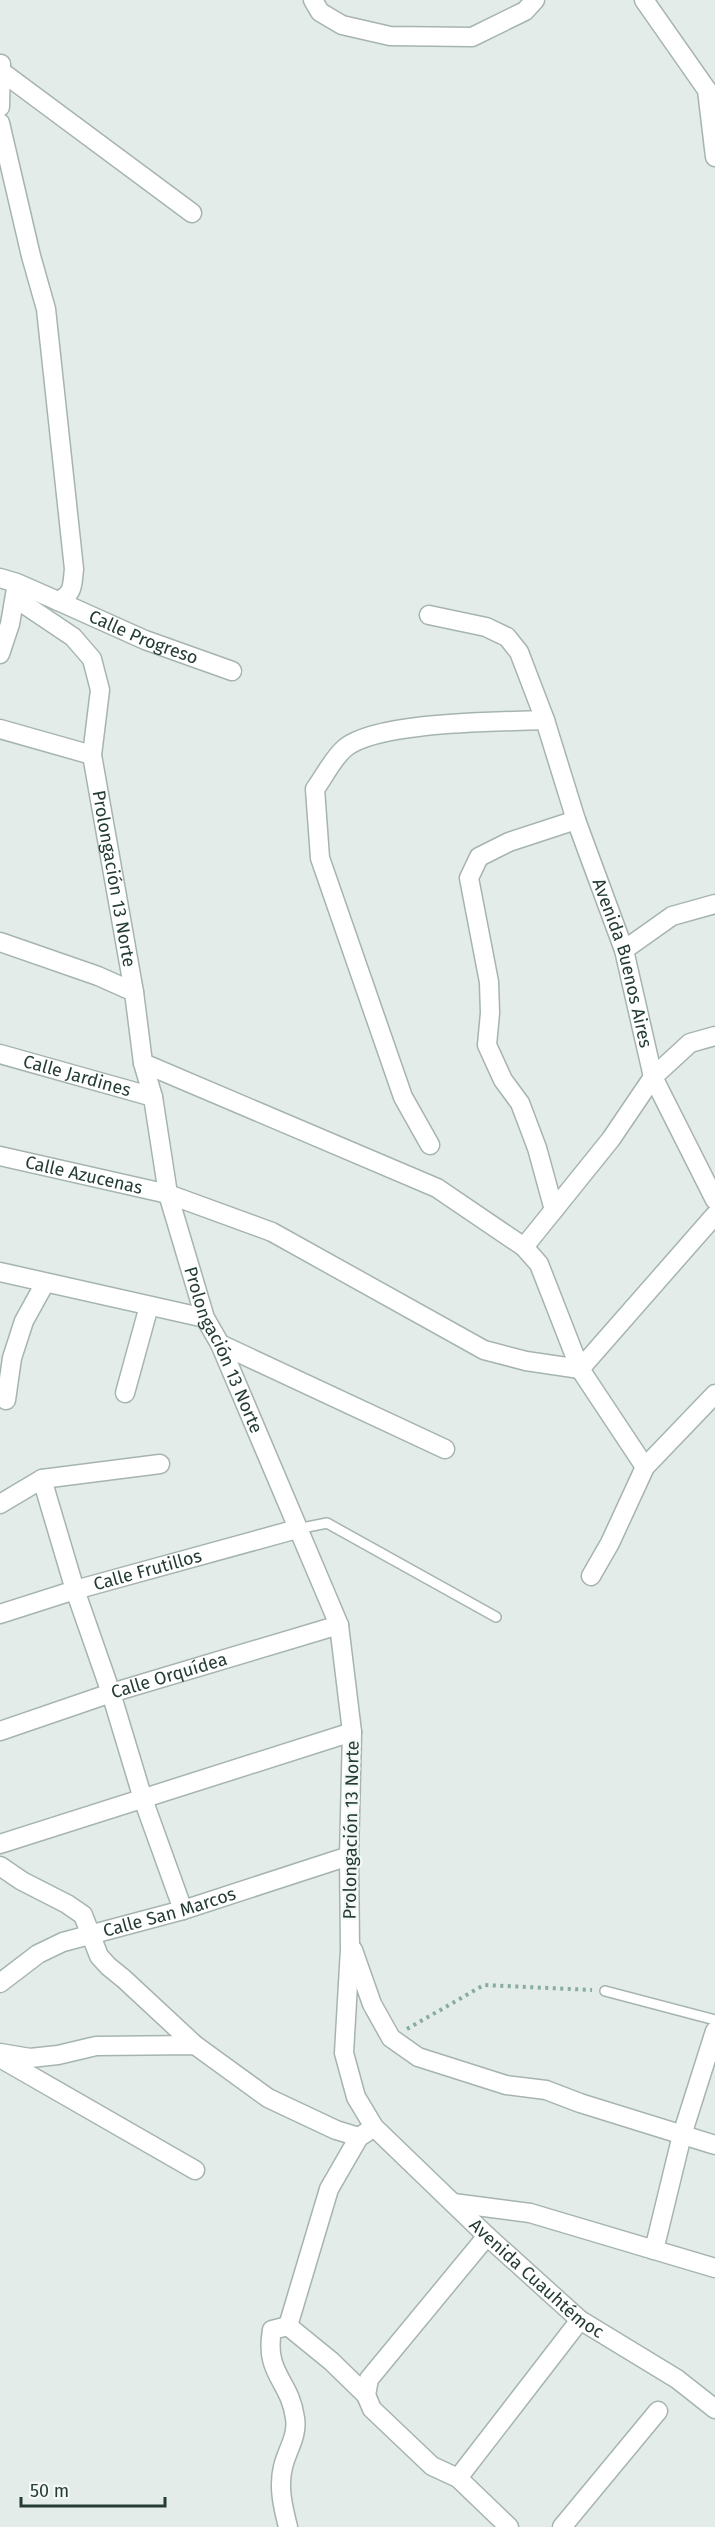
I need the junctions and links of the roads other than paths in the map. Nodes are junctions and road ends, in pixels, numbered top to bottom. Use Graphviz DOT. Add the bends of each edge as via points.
graph roads {
  1 [pos="313,0"];
  2 [pos="534,0"];
  3 [pos="644,0"];
  4 [pos="1,66"];
  5 [pos="711,89"];
  6 [pos="0,107"];
  7 [pos="0,123"];
  8 [pos="715,157"];
  9 [pos="192,213"];
  10 [pos="11,586"];
  11 [pos="58,601"];
  12 [pos="429,615"];
  13 [pos="0,654"];
  14 [pos="232,671"];
  15 [pos="545,720"];
  16 [pos="0,729"];
  17 [pos="92,755"];
  18 [pos="576,820"];
  19 [pos="715,904"];
  20 [pos="0,942"];
  21 [pos="624,950"];
  22 [pos="134,992"];
  23 [pos="715,1035"];
  24 [pos="0,1054"];
  25 [pos="143,1063"];
  26 [pos="653,1077"];
  27 [pos="153,1097"];
  28 [pos="430,1145"];
  29 [pos="0,1156"];
  30 [pos="168,1194"];
  31 [pos="715,1200"];
  32 [pos="554,1210"];
  33 [pos="715,1215"];
  34 [pos="524,1247"];
  35 [pos="0,1272"];
  36 [pos="45,1283"];
  37 [pos="149,1306"];
  38 [pos="205,1318"];
  39 [pos="220,1344"];
  40 [pos="580,1369"];
  41 [pos="125,1394"];
  42 [pos="715,1394"];
  43 [pos="6,1400"];
  44 [pos="445,1449"];
  45 [pos="160,1464"];
  46 [pos="645,1467"];
  47 [pos="42,1479"];
  48 [pos="0,1503"];
  49 [pos="297,1529"];
  50 [pos="591,1576"];
  51 [pos="75,1590"];
  52 [pos="0,1614"];
  53 [pos="496,1617"];
  54 [pos="339,1625"];
  55 [pos="111,1693"];
  56 [pos="0,1731"];
  57 [pos="352,1732"];
  58 [pos="143,1799"];
  59 [pos="0,1844"];
  60 [pos="348,1857"];
  61 [pos="0,1866"];
  62 [pos="183,1910"];
  63 [pos="90,1933"];
  64 [pos="350,1941"];
  65 [pos="0,1983"];
  66 [pos="605,1991"];
  67 [pos="715,2020"];
  68 [pos="715,2031"];
  69 [pos="195,2045"];
  70 [pos="0,2056"];
  71 [pos="367,2132"];
  72 [pos="682,2135"];
  73 [pos="715,2145"];
  74 [pos="195,2170"];
  75 [pos="453,2203"];
  76 [pos="487,2236"];
  77 [pos="654,2250"];
  78 [pos="715,2268"];
  79 [pos="580,2320"];
  80 [pos="280,2328"];
  81 [pos="366,2395"];
  82 [pos="715,2409"];
  83 [pos="658,2411"];
  84 [pos="458,2478"];
  85 [pos="288,2527"];
  86 [pos="509,2527"];
  87 [pos="562,2527"];
  1 -- 2 [label="street" via="320,12 342,25 390,36 472,37 525,11"];
  3 -- 5 [label="street"];
  4 -- 6 [label="street"];
  4 -- 9 [label="street"];
  5 -- 8 [label="street"];
  7 -- 11 [label="street" via="46,309 74,569 68,596"];
  10 -- 11 [label="street, Calle Progreso"];
  10 -- 13 [label="street" via="10,624"];
  10 -- 17 [label="street, Prolongación 13 Norte" via="73,636 92,659 100,690"];
  11 -- 14 [label="street, Calle Progreso" via="144,640"];
  12 -- 15 [label="street, Avenida Buenos Aires" via="486,627 507,637 519,652"];
  15 -- 18 [label="street, Avenida Buenos Aires"];
  15 -- 28 [label="street" via="422,726 366,737 344,748 315,789 320,858 403,1097"];
  16 -- 17 [label="street"];
  17 -- 22 [label="street, Prolongación 13 Norte"];
  18 -- 21 [label="street, Avenida Buenos Aires"];
  18 -- 32 [label="street" via="509,842 479,857 469,878 489,982 487,1045 503,1080 520,1103"];
  19 -- 21 [label="street" via="672,916"];
  20 -- 22 [label="street"];
  21 -- 26 [label="street, Avenida Buenos Aires"];
  22 -- 25 [label="street, Prolongación 13 Norte"];
  23 -- 26 [label="street" via="690,1043"];
  24 -- 27 [label="street, Calle Jardines"];
  25 -- 27 [label="street, Prolongación 13 Norte"];
  25 -- 34 [label="street" via="437,1188"];
  26 -- 31 [label="street, Avenida Buenos Aires"];
  26 -- 32 [label="street"];
  27 -- 30 [label="street, Prolongación 13 Norte"];
  29 -- 30 [label="street, Calle Azucenas"];
  30 -- 38 [label="street, Prolongación 13 Norte"];
  30 -- 40 [label="street, Calle Azucenas" via="272,1232 484,1350"];
  32 -- 34 [label="street"];
  33 -- 40 [label="street"];
  34 -- 40 [label="street" via="539,1264"];
  35 -- 36 [label="street"];
  36 -- 37 [label="street"];
  36 -- 43 [label="street" via="21,1330"];
  37 -- 38 [label="street"];
  37 -- 41 [label="street"];
  38 -- 39 [label="street, Prolongación 13 Norte"];
  39 -- 44 [label="street"];
  39 -- 49 [label="street, Prolongación 13 Norte"];
  40 -- 46 [label="street"];
  42 -- 46 [label="street"];
  45 -- 47 [label="street"];
  46 -- 50 [label="street"];
  47 -- 48 [label="street"];
  47 -- 51 [label="street"];
  49 -- 51 [label="street, Calle Frutillos"];
  49 -- 53 [label="lane" via="327,1523"];
  49 -- 54 [label="street, Prolongación 13 Norte"];
  51 -- 52 [label="street, Calle Frutillos"];
  51 -- 55 [label="street"];
  54 -- 55 [label="street, Calle Orquídea"];
  54 -- 57 [label="street, Prolongación 13 Norte"];
  55 -- 56 [label="street, Calle Orquídea"];
  55 -- 58 [label="street"];
  57 -- 58 [label="street"];
  57 -- 60 [label="street, Prolongación 13 Norte"];
  58 -- 59 [label="street"];
  58 -- 62 [label="street"];
  60 -- 62 [label="street, Calle San Marcos"];
  60 -- 64 [label="street, Prolongación 13 Norte"];
  61 -- 63 [label="street" via="83,1915"];
  62 -- 63 [label="street, Calle San Marcos"];
  63 -- 65 [label="street, Calle San Marcos" via="38,1954"];
  63 -- 69 [label="street" via="99,1956 108,1966"];
  64 -- 71 [label="street, Prolongación 13 Norte" via="344,2053"];
  64 -- 72 [label="street" via="372,2004 391,2038 418,2057 506,2085 546,2090"];
  66 -- 67 [label="lane"];
  68 -- 72 [label="street"];
  69 -- 70 [label="street" via="96,2046 30,2058"];
  69 -- 71 [label="street" via="268,2098 336,2130"];
  70 -- 74 [label="street"];
  71 -- 75 [label="street, Avenida Cuauhtémoc"];
  71 -- 80 [label="street" via="329,2189"];
  72 -- 73 [label="street"];
  72 -- 77 [label="street"];
  75 -- 76 [label="street, Avenida Cuauhtémoc"];
  75 -- 77 [label="street" via="530,2212"];
  76 -- 79 [label="street, Avenida Cuauhtémoc"];
  76 -- 81 [label="street" via="369,2379"];
  77 -- 78 [label="street"];
  79 -- 82 [label="street, Avenida Cuauhtémoc" via="677,2379"];
  79 -- 84 [label="street"];
  80 -- 81 [label="street" via="331,2361"];
  80 -- 85 [label="street" via="269,2347 272,2365 291,2398 296,2420 283,2467 281,2497"];
  81 -- 84 [label="street" via="372,2409 432,2466"];
  83 -- 87 [label="street"];
  84 -- 86 [label="street"];
}
